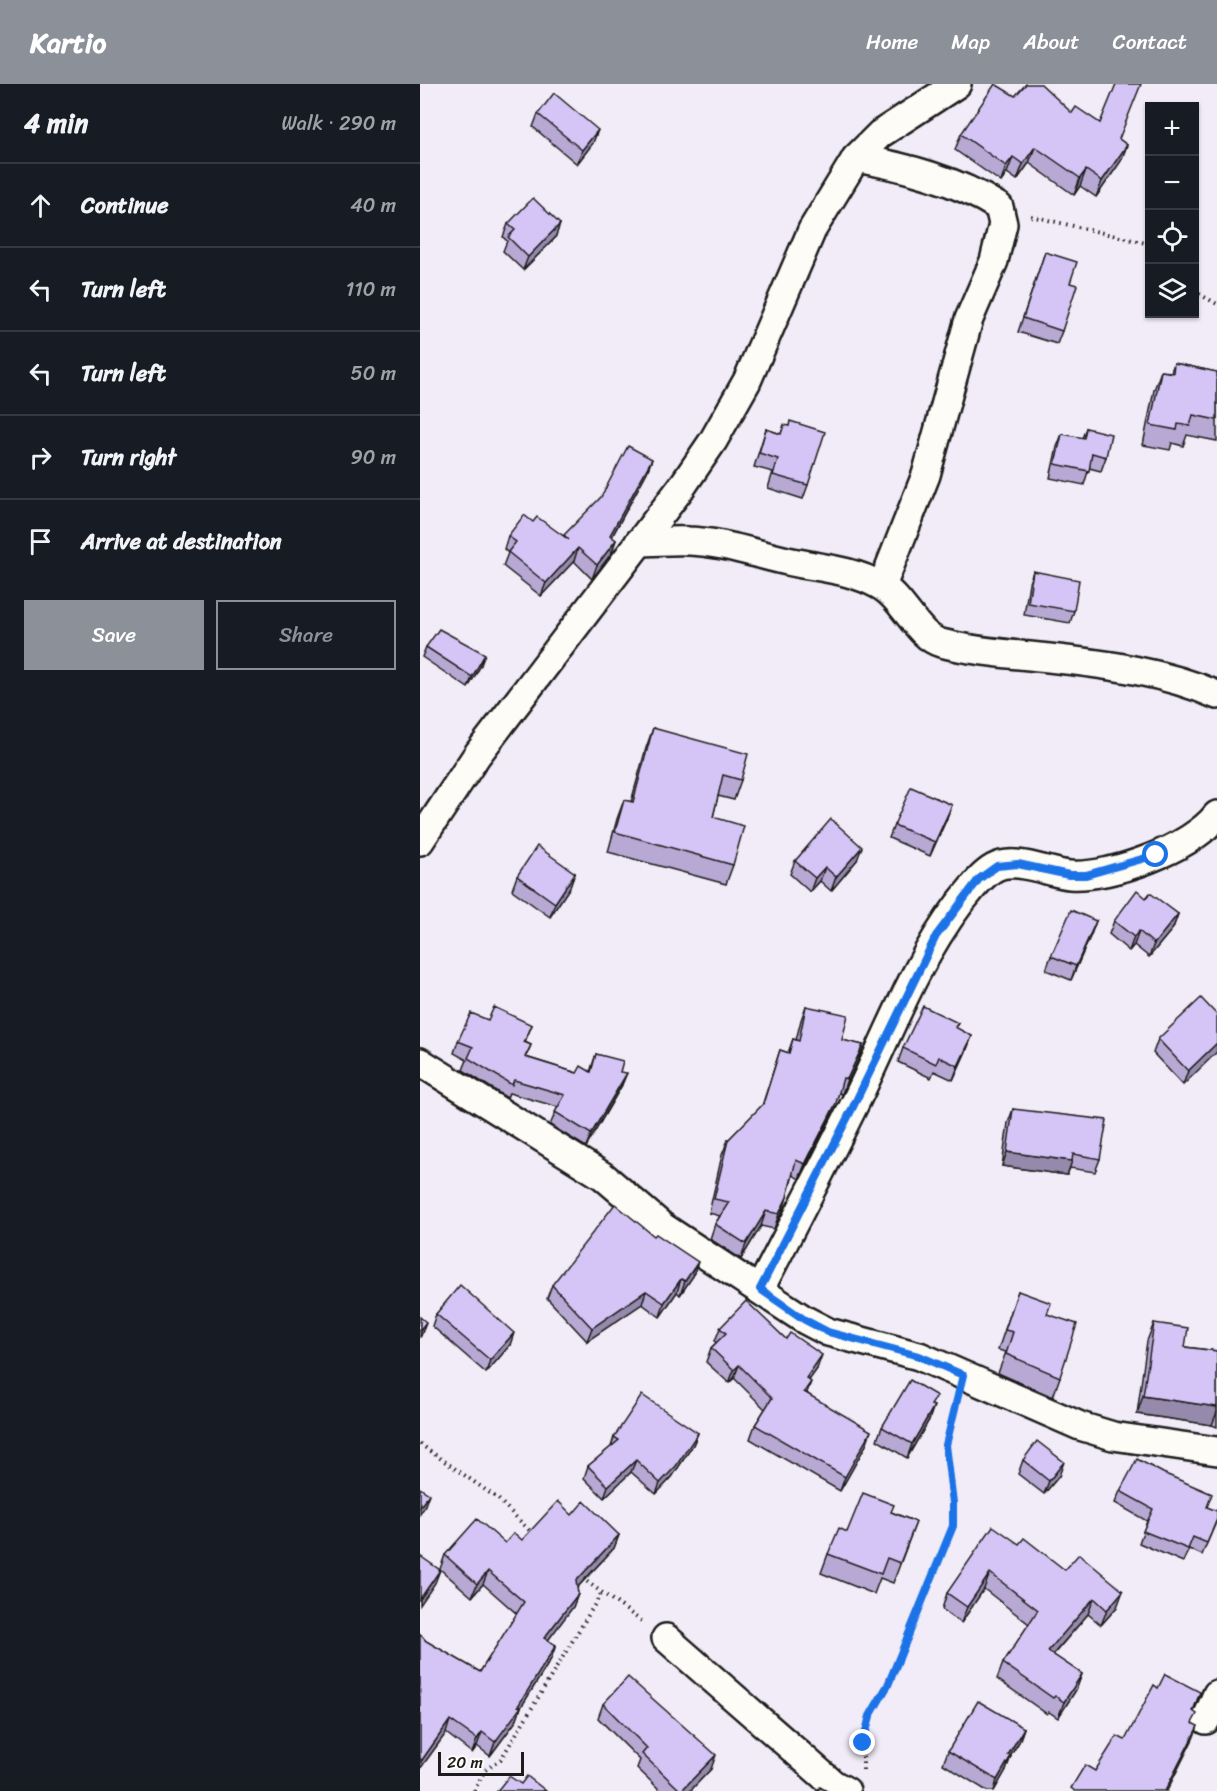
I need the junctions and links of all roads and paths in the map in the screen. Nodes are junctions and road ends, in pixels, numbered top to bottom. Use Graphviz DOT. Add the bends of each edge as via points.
graph roads {
  1 [pos="957,84"];
  2 [pos="856,158"];
  3 [pos="999,207"];
  4 [pos="1145,243"];
  5 [pos="1199,294"];
  6 [pos="1217,304"];
  7 [pos="639,542"];
  8 [pos="882,586"];
  9 [pos="1217,695"];
  10 [pos="1217,815"];
  11 [pos="420,841"];
  12 [pos="420,1062"];
  13 [pos="760,1289"];
  14 [pos="963,1375"];
  15 [pos="420,1444"];
  16 [pos="1217,1451"];
  17 [pos="537,1539"];
  18 [pos="576,1573"];
  19 [pos="601,1594"];
  20 [pos="666,1638"];
  21 [pos="1217,1694"];
  22 [pos="1206,1720"];
  23 [pos="854,1786"];
  24 [pos="474,1791"];
  1 -- 2 [label="street" via="880,134"];
  2 -- 3 [label="street" via="942,180"];
  2 -- 7 [label="street" via="812,230 747,381 713,441"];
  3 -- 4 [label="path"];
  3 -- 8 [label="street" via="1003,224 994,261 969,319 926,475"];
  5 -- 6 [label="path"];
  7 -- 8 [label="street" via="691,541 728,546 857,573"];
  7 -- 11 [label="street" via="477,755"];
  8 -- 9 [label="street" via="937,642 1152,674"];
  10 -- 13 [label="street" via="1196,836 1120,867 1069,875 1018,864 997,866 979,879 936,936"];
  12 -- 13 [label="street" via="603,1176 663,1227"];
  13 -- 14 [label="street" via="828,1332 919,1356"];
  14 -- 16 [label="street" via="1080,1426 1113,1436"];
  14 -- 23 [label="path" via="946,1445 953,1526 888,1685 870,1716"];
  15 -- 17 [label="path" via="497,1498"];
  18 -- 19 [label="path"];
  19 -- 20 [label="path"];
  19 -- 24 [label="path" via="508,1749 485,1770"];
  20 -- 23 [label="street" via="833,1784"];
  21 -- 22 [label="street"];
}
